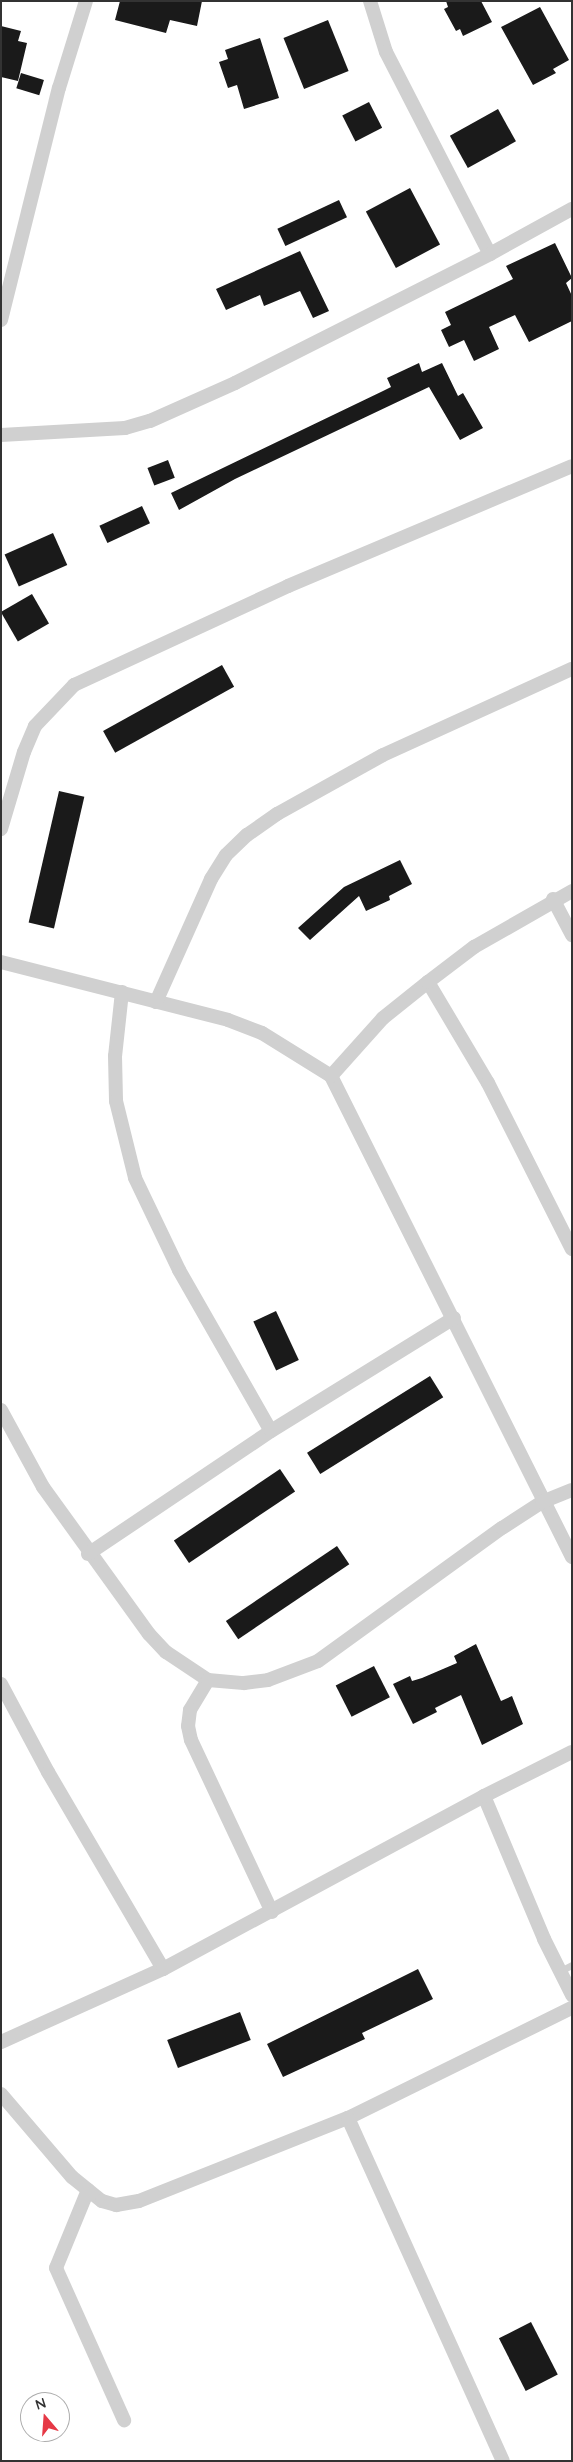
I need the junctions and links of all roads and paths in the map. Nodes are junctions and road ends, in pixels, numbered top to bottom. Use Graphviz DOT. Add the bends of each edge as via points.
graph roads {
  1 [pos="86,1"];
  2 [pos="370,1"];
  3 [pos="572,209"];
  4 [pos="490,254"];
  5 [pos="1,320"];
  6 [pos="1,435"];
  7 [pos="572,466"];
  8 [pos="572,670"];
  9 [pos="1,829"];
  10 [pos="572,891"];
  11 [pos="553,900"];
  12 [pos="572,935"];
  13 [pos="1,962"];
  14 [pos="428,982"];
  15 [pos="122,992"];
  16 [pos="156,1002"];
  17 [pos="331,1076"];
  18 [pos="572,1249"];
  19 [pos="454,1318"];
  20 [pos="1,1410"];
  21 [pos="271,1431"];
  22 [pos="572,1490"];
  23 [pos="542,1502"];
  24 [pos="88,1554"];
  25 [pos="572,1557"];
  26 [pos="208,1680"];
  27 [pos="1,1684"];
  28 [pos="572,1752"];
  29 [pos="484,1796"];
  30 [pos="272,1912"];
  31 [pos="566,1968"];
  32 [pos="163,1969"];
  33 [pos="572,1995"];
  34 [pos="572,2008"];
  35 [pos="1,2042"];
  36 [pos="1,2094"];
  37 [pos="348,2118"];
  38 [pos="88,2190"];
  39 [pos="124,2420"];
  40 [pos="503,2461"];
  1 -- 5 [label="street" via="58,88"];
  2 -- 4 [label="street" via="386,52"];
  3 -- 4 [label="street"];
  4 -- 6 [label="street" via="235,383 138,426"];
  7 -- 9 [label="street" via="288,586 74,685 35,726"];
  8 -- 16 [label="street" via="384,756 277,814 247,834 226,855 211,879"];
  10 -- 11 [label="street"];
  11 -- 12 [label="street"];
  11 -- 14 [label="street" via="474,947"];
  13 -- 15 [label="street"];
  14 -- 17 [label="street" via="383,1018"];
  14 -- 18 [label="street" via="488,1083"];
  15 -- 16 [label="street"];
  15 -- 21 [label="street" via="115,1056 116,1101 135,1178 179,1270"];
  16 -- 17 [label="street" via="228,1020 262,1033"];
  17 -- 19 [label="street"];
  19 -- 21 [label="street"];
  19 -- 23 [label="street"];
  20 -- 24 [label="street" via="43,1487"];
  21 -- 24 [label="street"];
  22 -- 23 [label="street"];
  23 -- 25 [label="street"];
  23 -- 26 [label="street" via="450,1564 318,1661 268,1680 244,1684"];
  24 -- 26 [label="street" via="166,1652"];
  26 -- 30 [label="street" via="190,1710 188,1726 191,1740"];
  27 -- 32 [label="street" via="48,1772"];
  28 -- 29 [label="street"];
  29 -- 30 [label="street"];
  29 -- 31 [label="street"];
  30 -- 32 [label="street"];
  31 -- 33 [label="street"];
  32 -- 35 [label="street"];
  34 -- 37 [label="street"];
  36 -- 38 [label="street" via="72,2177"];
  37 -- 38 [label="street" via="139,2201 116,2205 102,2201"];
  37 -- 40 [label="street"];
  38 -- 39 [label="street" via="56,2268"];
}
